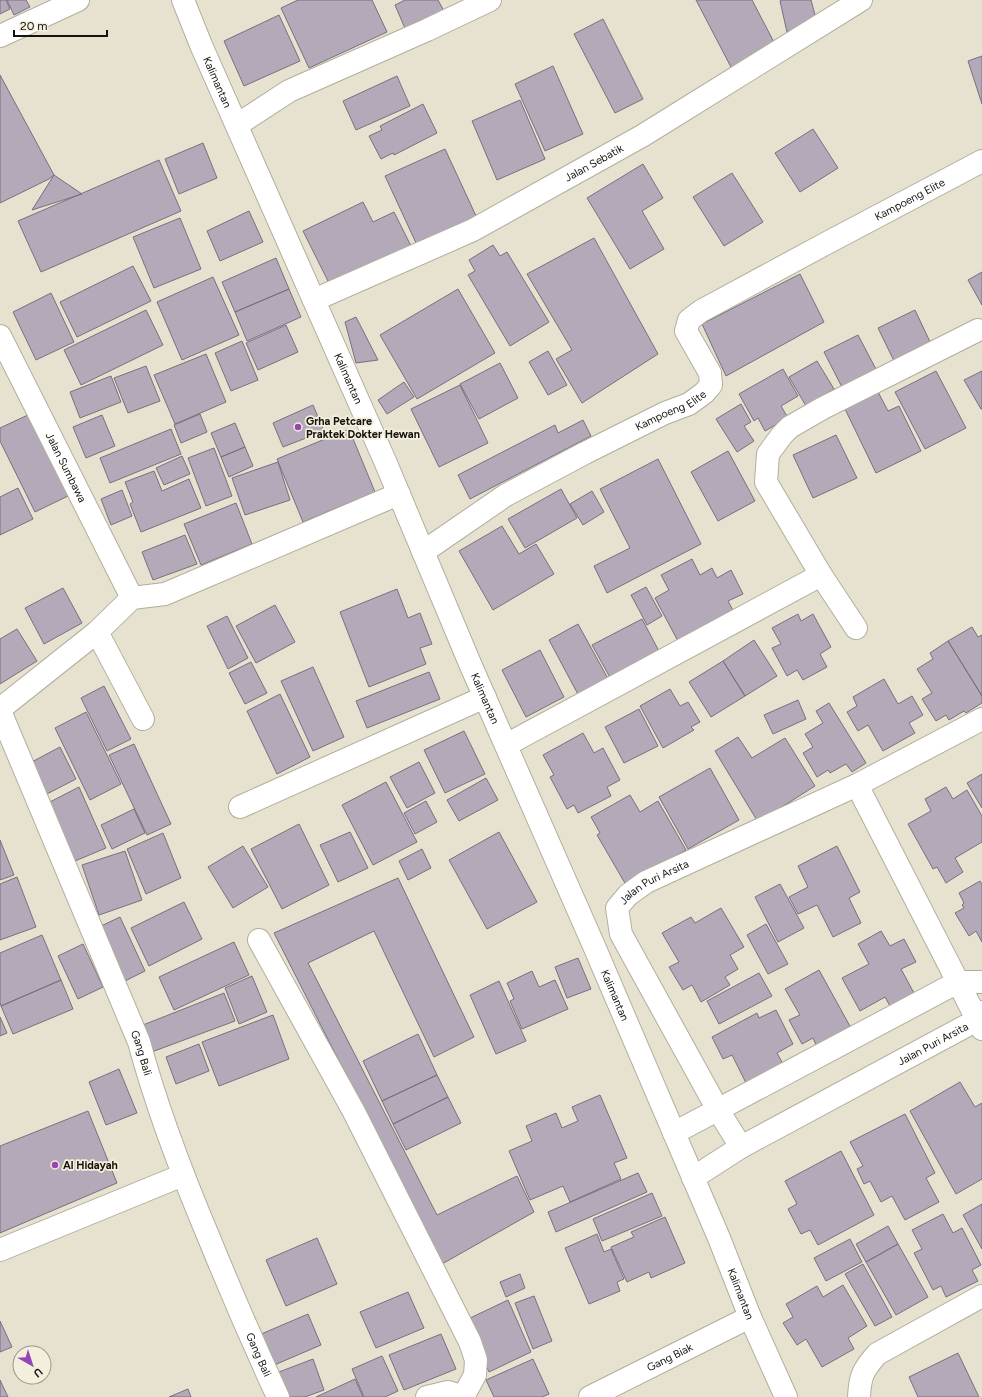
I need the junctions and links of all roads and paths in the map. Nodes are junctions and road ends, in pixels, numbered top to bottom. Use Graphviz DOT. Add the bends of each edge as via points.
graph roads {
  1 [pos="78,0"];
  2 [pos="183,0"];
  3 [pos="490,0"];
  4 [pos="861,0"];
  5 [pos="0,36"];
  6 [pos="237,125"];
  7 [pos="982,161"];
  8 [pos="314,300"];
  9 [pos="978,330"];
  10 [pos="0,336"];
  11 [pos="7,368"];
  12 [pos="399,494"];
  13 [pos="423,552"];
  14 [pos="821,575"];
  15 [pos="132,598"];
  16 [pos="856,628"];
  17 [pos="97,632"];
  18 [pos="485,697"];
  19 [pos="0,710"];
  20 [pos="143,719"];
  21 [pos="982,719"];
  22 [pos="506,745"];
  23 [pos="857,785"];
  24 [pos="240,807"];
  25 [pos="259,940"];
  26 [pos="958,982"];
  27 [pos="982,982"];
  28 [pos="980,1020"];
  29 [pos="718,1110"];
  30 [pos="674,1133"];
  31 [pos="741,1147"];
  32 [pos="183,1175"];
  33 [pos="693,1178"];
  34 [pos="0,1250"];
  35 [pos="982,1296"];
  36 [pos="750,1318"];
  37 [pos="278,1397"];
  38 [pos="427,1397"];
  39 [pos="463,1397"];
  40 [pos="590,1397"];
  41 [pos="786,1397"];
  42 [pos="859,1397"];
  1 -- 5 [label="street"];
  2 -- 6 [label="street, Kalimantan"];
  3 -- 6 [label="street" via="420,34 289,91"];
  4 -- 8 [label="street, Jalan Sebatik" via="642,136 473,230"];
  6 -- 8 [label="street, Kalimantan"];
  7 -- 13 [label="street, Kampoeng Elite" via="701,311 689,320 686,331 710,373 710,385 704,394 506,495"];
  8 -- 12 [label="street, Kalimantan"];
  9 -- 14 [label="street" via="790,427 768,454 766,482"];
  10 -- 11 [label="street, Jalan Sumbawa"];
  11 -- 15 [label="street, Jalan Sumbawa"];
  12 -- 13 [label="street, Kalimantan"];
  12 -- 15 [label="street" via="166,594"];
  13 -- 18 [label="street, Kalimantan"];
  14 -- 16 [label="street"];
  14 -- 22 [label="street"];
  15 -- 17 [label="street"];
  17 -- 19 [label="street"];
  17 -- 20 [label="street"];
  18 -- 22 [label="street, Kalimantan"];
  18 -- 24 [label="street"];
  19 -- 32 [label="street, Gang Bali" via="139,1042 149,1080"];
  21 -- 23 [label="street, Jalan Puri Arsita"];
  22 -- 30 [label="street, Kalimantan"];
  23 -- 26 [label="street, Jalan Puri Arsita"];
  23 -- 29 [label="street, Jalan Puri Arsita" via="646,882 628,895 617,908 621,934"];
  25 -- 39 [label="street" via="354,1112 470,1342 476,1360 475,1375"];
  26 -- 27 [label="street"];
  26 -- 28 [label="street, Jalan Puri Arsita"];
  26 -- 29 [label="street"];
  28 -- 31 [label="street, Jalan Puri Arsita"];
  29 -- 30 [label="street"];
  29 -- 31 [label="street, Jalan Puri Arsita"];
  30 -- 33 [label="street, Kalimantan"];
  31 -- 33 [label="street, Jalan Puri Arsita"];
  32 -- 34 [label="street"];
  32 -- 37 [label="street, Gang Bali" via="245,1325"];
  33 -- 36 [label="street, Kalimantan"];
  35 -- 42 [label="street" via="877,1354 866,1367 860,1380"];
  36 -- 40 [label="street, Gang Biak"];
  36 -- 41 [label="street, Kalimantan"];
  38 -- 39 [label="street" via="448,1392"];
}
